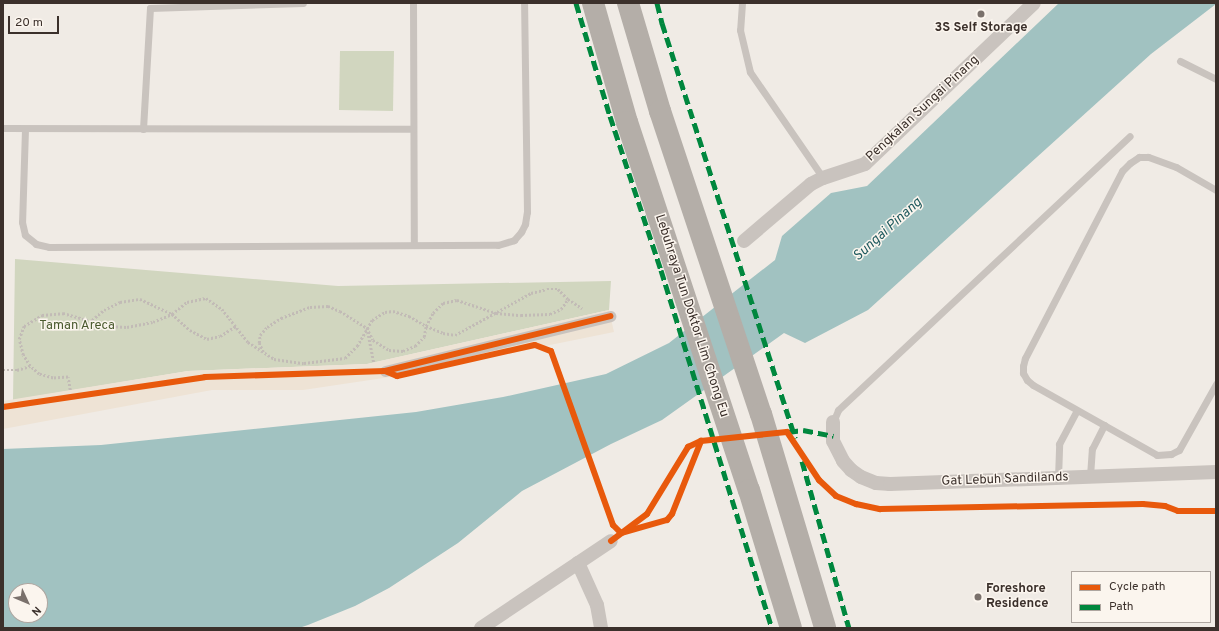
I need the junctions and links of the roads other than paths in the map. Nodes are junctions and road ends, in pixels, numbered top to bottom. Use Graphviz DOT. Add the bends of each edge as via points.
graph roads {
  1 [pos="303,3"];
  2 [pos="413,3"];
  3 [pos="524,3"];
  4 [pos="593,3"];
  5 [pos="628,3"];
  6 [pos="742,3"];
  7 [pos="1034,3"];
  8 [pos="1180,61"];
  9 [pos="1216,79"];
  10 [pos="3,128"];
  11 [pos="143,128"];
  12 [pos="413,128"];
  13 [pos="25,129"];
  14 [pos="1130,136"];
  15 [pos="823,178"];
  16 [pos="1216,190"];
  17 [pos="744,241"];
  18 [pos="414,245"];
  19 [pos="610,316"];
  20 [pos="385,371"];
  21 [pos="1216,384"];
  22 [pos="1077,410"];
  23 [pos="833,422"];
  24 [pos="1104,425"];
  25 [pos="1216,472"];
  26 [pos="1090,476"];
  27 [pos="1058,478"];
  28 [pos="611,541"];
  29 [pos="578,563"];
  30 [pos="481,628"];
  31 [pos="601,628"];
  32 [pos="791,628"];
  33 [pos="826,628"];
  1 -- 11 [label="lane" via="150,8"];
  2 -- 12 [label="lane"];
  3 -- 18 [label="lane" via="526,224 514,240 498,245"];
  4 -- 32 [label="highway, Lebuhraya Tun Doktor Lim Chong Eu" via="628,122 749,490"];
  5 -- 33 [label="highway" via="660,111 761,414"];
  6 -- 15 [label="lane" via="740,30 750,72"];
  7 -- 15 [label="street, Pengkalan Sungai Pinang" via="866,164"];
  8 -- 9 [label="lane"];
  10 -- 13 [label="lane"];
  11 -- 12 [label="lane"];
  11 -- 13 [label="lane"];
  12 -- 18 [label="lane"];
  13 -- 18 [label="lane" via="22,222 25,235 36,244 49,247"];
  14 -- 23 [label="lane" via="838,410"];
  15 -- 17 [label="street, Pengkalan Sungai Pinang" via="811,184"];
  16 -- 22 [label="lane" via="1176,167 1148,157 1139,157 1122,171 1023,366 1023,373 1033,385"];
  19 -- 20 [label="street"];
  21 -- 24 [label="lane" via="1179,450 1170,454 1156,455"];
  22 -- 24 [label="lane"];
  22 -- 27 [label="lane" via="1059,444"];
  23 -- 27 [label="street, Gat Lebuh Sandilands" via="833,442 843,461 861,477 876,483"];
  24 -- 26 [label="lane" via="1092,449"];
  25 -- 26 [label="street, Gat Lebuh Sandilands"];
  26 -- 27 [label="street, Gat Lebuh Sandilands"];
  28 -- 29 [label="street"];
  29 -- 30 [label="street"];
  29 -- 31 [label="street" via="597,605"];
}
